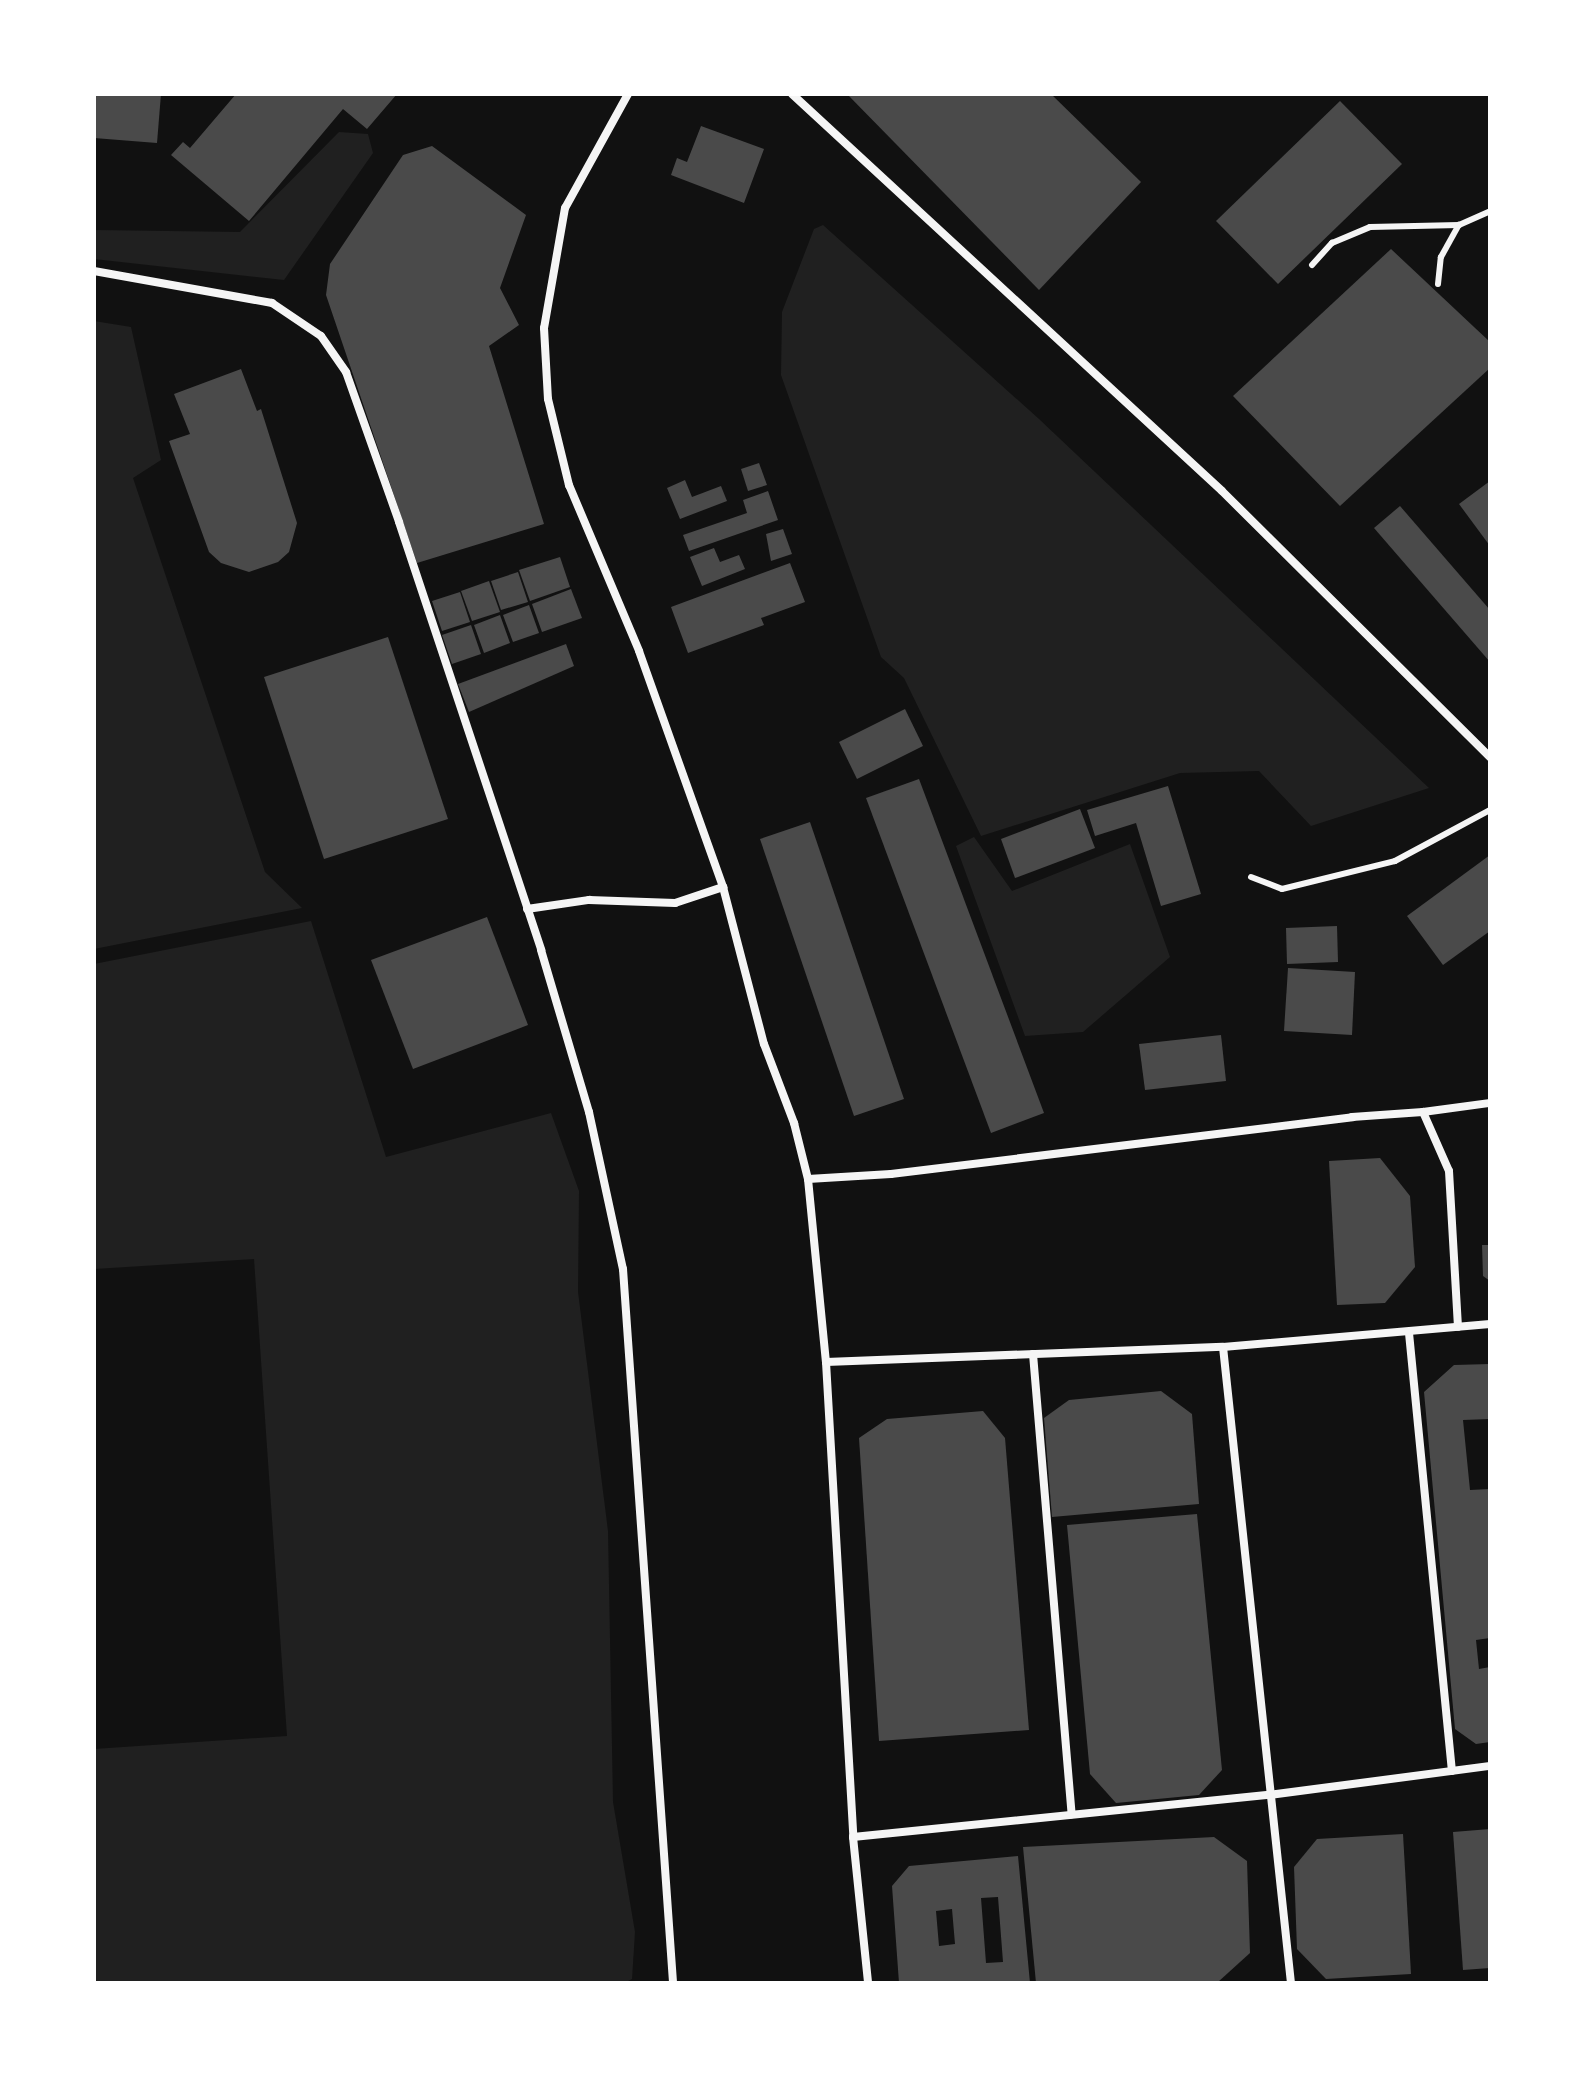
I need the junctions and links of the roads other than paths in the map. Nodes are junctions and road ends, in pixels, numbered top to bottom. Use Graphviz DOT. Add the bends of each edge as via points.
graph roads {
  1 [pos="628,94"];
  2 [pos="792,94"];
  3 [pos="1490,211"];
  4 [pos="1459,225"];
  5 [pos="1312,265"];
  6 [pos="94,271"];
  7 [pos="1438,284"];
  8 [pos="1490,757"];
  9 [pos="1490,810"];
  10 [pos="1251,877"];
  11 [pos="723,887"];
  12 [pos="527,909"];
  13 [pos="1490,1103"];
  14 [pos="1423,1112"];
  15 [pos="808,1179"];
  16 [pos="1490,1324"];
  17 [pos="1458,1327"];
  18 [pos="1409,1333"];
  19 [pos="1223,1347"];
  20 [pos="1033,1354"];
  21 [pos="826,1362"];
  22 [pos="1490,1766"];
  23 [pos="1452,1771"];
  24 [pos="1269,1795"];
  25 [pos="1072,1814"];
  26 [pos="853,1837"];
  27 [pos="673,1983"];
  28 [pos="868,1983"];
  29 [pos="1291,1983"];
  1 -- 11 [label="street" via="565,208 544,328 548,399 569,485 639,651"];
  2 -- 8 [label="street" via="1222,491"];
  3 -- 4 [label="lane"];
  4 -- 5 [label="lane" via="1370,227 1332,243"];
  4 -- 7 [label="lane" via="1441,257"];
  6 -- 12 [label="street" via="272,303 321,336 346,372"];
  9 -- 10 [label="lane" via="1395,861 1282,889"];
  11 -- 12 [label="street" via="675,903 589,900"];
  11 -- 15 [label="street" via="764,1044 794,1123"];
  12 -- 27 [label="street" via="589,1112 623,1269 631,1442"];
  13 -- 14 [label="street"];
  14 -- 15 [label="street"];
  14 -- 17 [label="street" via="1449,1171"];
  15 -- 21 [label="street"];
  16 -- 17 [label="street"];
  17 -- 18 [label="street"];
  18 -- 19 [label="street"];
  18 -- 23 [label="street"];
  19 -- 20 [label="street"];
  19 -- 24 [label="street"];
  20 -- 21 [label="street"];
  20 -- 25 [label="street"];
  21 -- 26 [label="street"];
  22 -- 23 [label="street"];
  23 -- 24 [label="street"];
  24 -- 25 [label="street"];
  24 -- 29 [label="street"];
  25 -- 26 [label="street"];
  26 -- 28 [label="street"];
}
